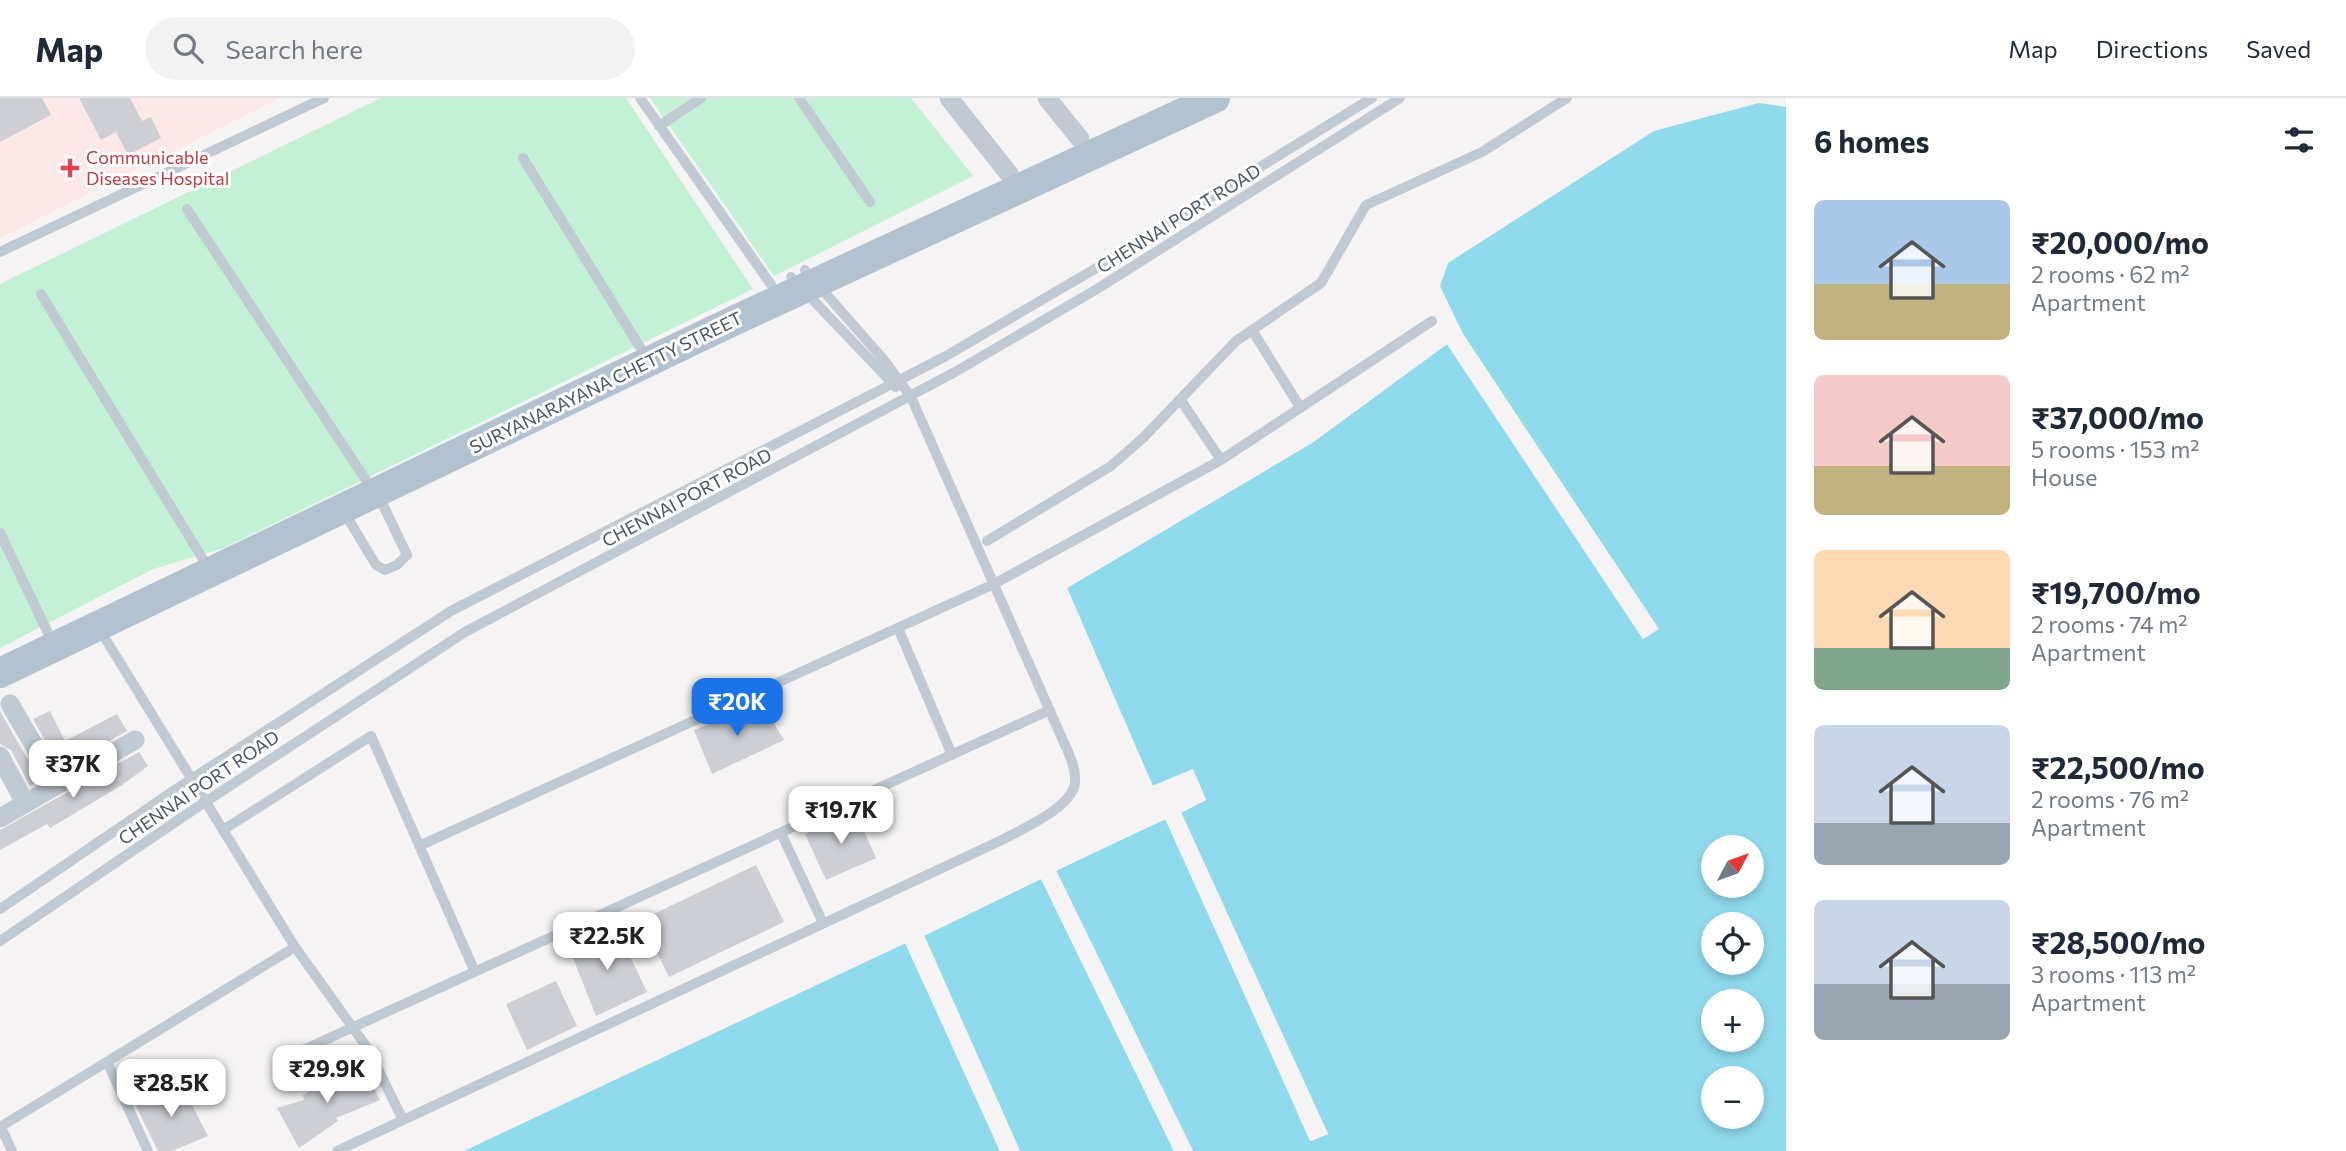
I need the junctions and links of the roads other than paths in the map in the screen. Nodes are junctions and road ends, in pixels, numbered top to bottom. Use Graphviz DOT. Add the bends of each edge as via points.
graph roads {
  1 [pos="324,98"];
  2 [pos="640,98"];
  3 [pos="701,98"];
  4 [pos="799,98"];
  5 [pos="949,98"];
  6 [pos="1047,98"];
  7 [pos="1175,98"];
  8 [pos="1215,98"];
  9 [pos="1372,98"];
  10 [pos="1400,98"];
  11 [pos="1567,98"];
  12 [pos="659,126"];
  13 [pos="1080,139"];
  14 [pos="523,158"];
  15 [pos="1009,174"];
  16 [pos="870,202"];
  17 [pos="187,209"];
  18 [pos="0,252"];
  19 [pos="797,281"];
  20 [pos="41,293"];
  21 [pos="1432,321"];
  22 [pos="1252,330"];
  23 [pos="643,352"];
  24 [pos="897,382"];
  25 [pos="911,397"];
  26 [pos="1180,399"];
  27 [pos="1300,407"];
  28 [pos="1221,460"];
  29 [pos="372,488"];
  30 [pos="342,509"];
  31 [pos="0,533"];
  32 [pos="987,541"];
  33 [pos="204,561"];
  34 [pos="994,584"];
  35 [pos="95,621"];
  36 [pos="898,628"];
  37 [pos="49,635"];
  38 [pos="0,658"];
  39 [pos="0,673"];
  40 [pos="10,704"];
  41 [pos="1050,710"];
  42 [pos="135,740"];
  43 [pos="952,755"];
  44 [pos="0,756"];
  45 [pos="57,785"];
  46 [pos="24,803"];
  47 [pos="0,818"];
  48 [pos="223,830"];
  49 [pos="781,832"];
  50 [pos="419,846"];
  51 [pos="0,909"];
  52 [pos="823,923"];
  53 [pos="0,941"];
  54 [pos="295,947"];
  55 [pos="475,972"];
  56 [pos="353,1027"];
  57 [pos="292,1055"];
  58 [pos="107,1062"];
  59 [pos="403,1120"];
  60 [pos="1,1127"];
  61 [pos="12,1151"];
  62 [pos="148,1151"];
  63 [pos="337,1151"];
  1 -- 18 [label="lane"];
  2 -- 12 [label="lane"];
  3 -- 12 [label="lane"];
  4 -- 16 [label="lane"];
  5 -- 15 [label="street"];
  6 -- 13 [label="street"];
  7 -- 13 [label="main road, SURYANARAYANA CHETTY STREET"];
  8 -- 19 [label="main road, SURYANARAYANA CHETTY STREET"];
  9 -- 24 [label="lane, CHENNAI PORT ROAD" via="1093,270"];
  10 -- 25 [label="lane, CHENNAI PORT ROAD" via="1097,289"];
  11 -- 22 [label="lane" via="1482,152 1367,205 1321,282"];
  12 -- 19 [label="lane"];
  13 -- 15 [label="main road, SURYANARAYANA CHETTY STREET"];
  14 -- 23 [label="lane"];
  15 -- 19 [label="main road, SURYANARAYANA CHETTY STREET"];
  17 -- 29 [label="lane"];
  19 -- 23 [label="main road, SURYANARAYANA CHETTY STREET"];
  19 -- 24 [label="lane"];
  19 -- 24 [label="lane"];
  19 -- 29 [label="main road, SURYANARAYANA CHETTY STREET"];
  20 -- 33 [label="lane"];
  21 -- 27 [label="lane"];
  22 -- 26 [label="lane"];
  22 -- 27 [label="lane"];
  23 -- 29 [label="main road, SURYANARAYANA CHETTY STREET"];
  24 -- 25 [label="lane"];
  24 -- 51 [label="lane, CHENNAI PORT ROAD, bridge" via="451,611"];
  25 -- 34 [label="lane"];
  25 -- 53 [label="lane, CHENNAI PORT ROAD, bridge" via="466,632"];
  26 -- 28 [label="lane"];
  26 -- 32 [label="lane" via="1111,466"];
  27 -- 28 [label="lane"];
  28 -- 34 [label="lane"];
  29 -- 30 [label="main road, SURYANARAYANA CHETTY STREET"];
  29 -- 30 [label="lane" via="405,547 407,555 397,565 385,570 376,565"];
  29 -- 33 [label="main road, SURYANARAYANA CHETTY STREET"];
  30 -- 35 [label="main road, SURYANARAYANA CHETTY STREET"];
  31 -- 37 [label="lane"];
  33 -- 35 [label="main road, SURYANARAYANA CHETTY STREET"];
  34 -- 36 [label="lane"];
  34 -- 41 [label="lane"];
  35 -- 37 [label="main road, SURYANARAYANA CHETTY STREET"];
  35 -- 39 [label="main road, SURYANARAYANA CHETTY STREET"];
  35 -- 48 [label="lane"];
  36 -- 43 [label="lane"];
  36 -- 50 [label="lane"];
  37 -- 38 [label="main road, SURYANARAYANA CHETTY STREET"];
  40 -- 45 [label="street"];
  41 -- 43 [label="lane"];
  41 -- 52 [label="lane" via="1075,772 1076,783 1066,801 1004,839"];
  42 -- 45 [label="street"];
  43 -- 49 [label="lane"];
  44 -- 46 [label="street"];
  45 -- 46 [label="street"];
  46 -- 47 [label="street"];
  48 -- 50 [label="lane" via="371,736"];
  48 -- 54 [label="lane"];
  49 -- 52 [label="lane"];
  49 -- 55 [label="lane"];
  50 -- 55 [label="lane"];
  52 -- 59 [label="lane"];
  54 -- 56 [label="lane"];
  54 -- 58 [label="lane"];
  55 -- 56 [label="lane"];
  56 -- 57 [label="lane"];
  56 -- 59 [label="lane" via="377,1063"];
  58 -- 60 [label="lane"];
  58 -- 62 [label="lane"];
  59 -- 63 [label="lane"];
  60 -- 61 [label="lane"];
}
